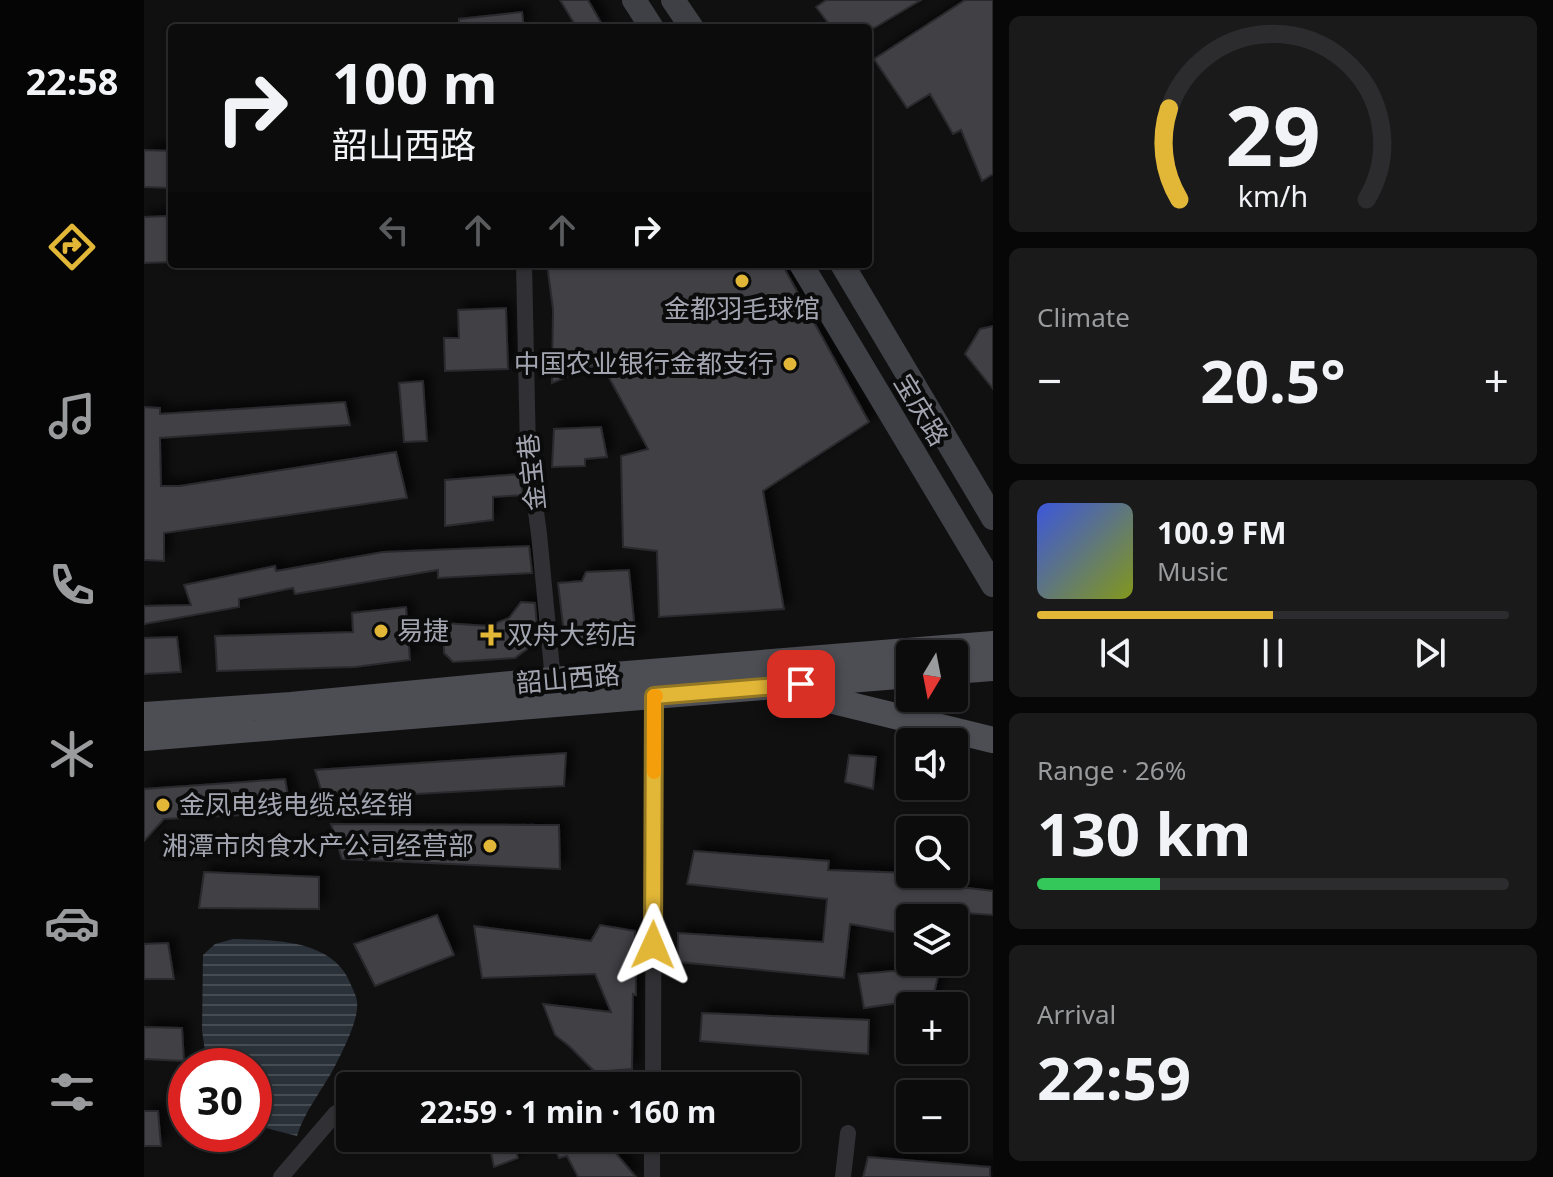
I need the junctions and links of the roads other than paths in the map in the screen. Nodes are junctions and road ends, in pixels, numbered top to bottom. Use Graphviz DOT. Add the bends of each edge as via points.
graph roads {
  1 [pos="634,0"];
  2 [pos="673,0"];
  3 [pos="649,24"];
  4 [pos="689,24"];
  5 [pos="524,268"];
  6 [pos="803,268"];
  7 [pos="844,268"];
  8 [pos="993,518"];
  9 [pos="993,585"];
  10 [pos="993,644"];
  11 [pos="993,668"];
  12 [pos="968,670"];
  13 [pos="896,676"];
  14 [pos="553,680"];
  15 [pos="774,686"];
  16 [pos="654,696"];
  17 [pos="144,715"];
  18 [pos="144,738"];
  19 [pos="993,740"];
  20 [pos="653,1072"];
  21 [pos="336,1113"];
  22 [pos="848,1133"];
  23 [pos="652,1152"];
  24 [pos="281,1177"];
  25 [pos="652,1177"];
  26 [pos="843,1177"];
  1 -- 3 [label="street"];
  2 -- 4 [label="street"];
  5 -- 14 [label="street, 金宝巷" via="528,452"];
  6 -- 9 [label="street, 宝庆路"];
  7 -- 8 [label="street, 宝庆路"];
  10 -- 14 [label="main road, 韶山西路"];
  11 -- 12 [label="main road"];
  13 -- 15 [label="main road, 韶山西路"];
  14 -- 17 [label="main road, 韶山西路"];
  15 -- 16 [label="main road, 韶山西路"];
  15 -- 19 [label="main road"];
  16 -- 18 [label="main road, 韶山西路"];
  16 -- 20 [label="street"];
  21 -- 24 [label="street"];
  22 -- 26 [label="street"];
  23 -- 25 [label="street"];
}
